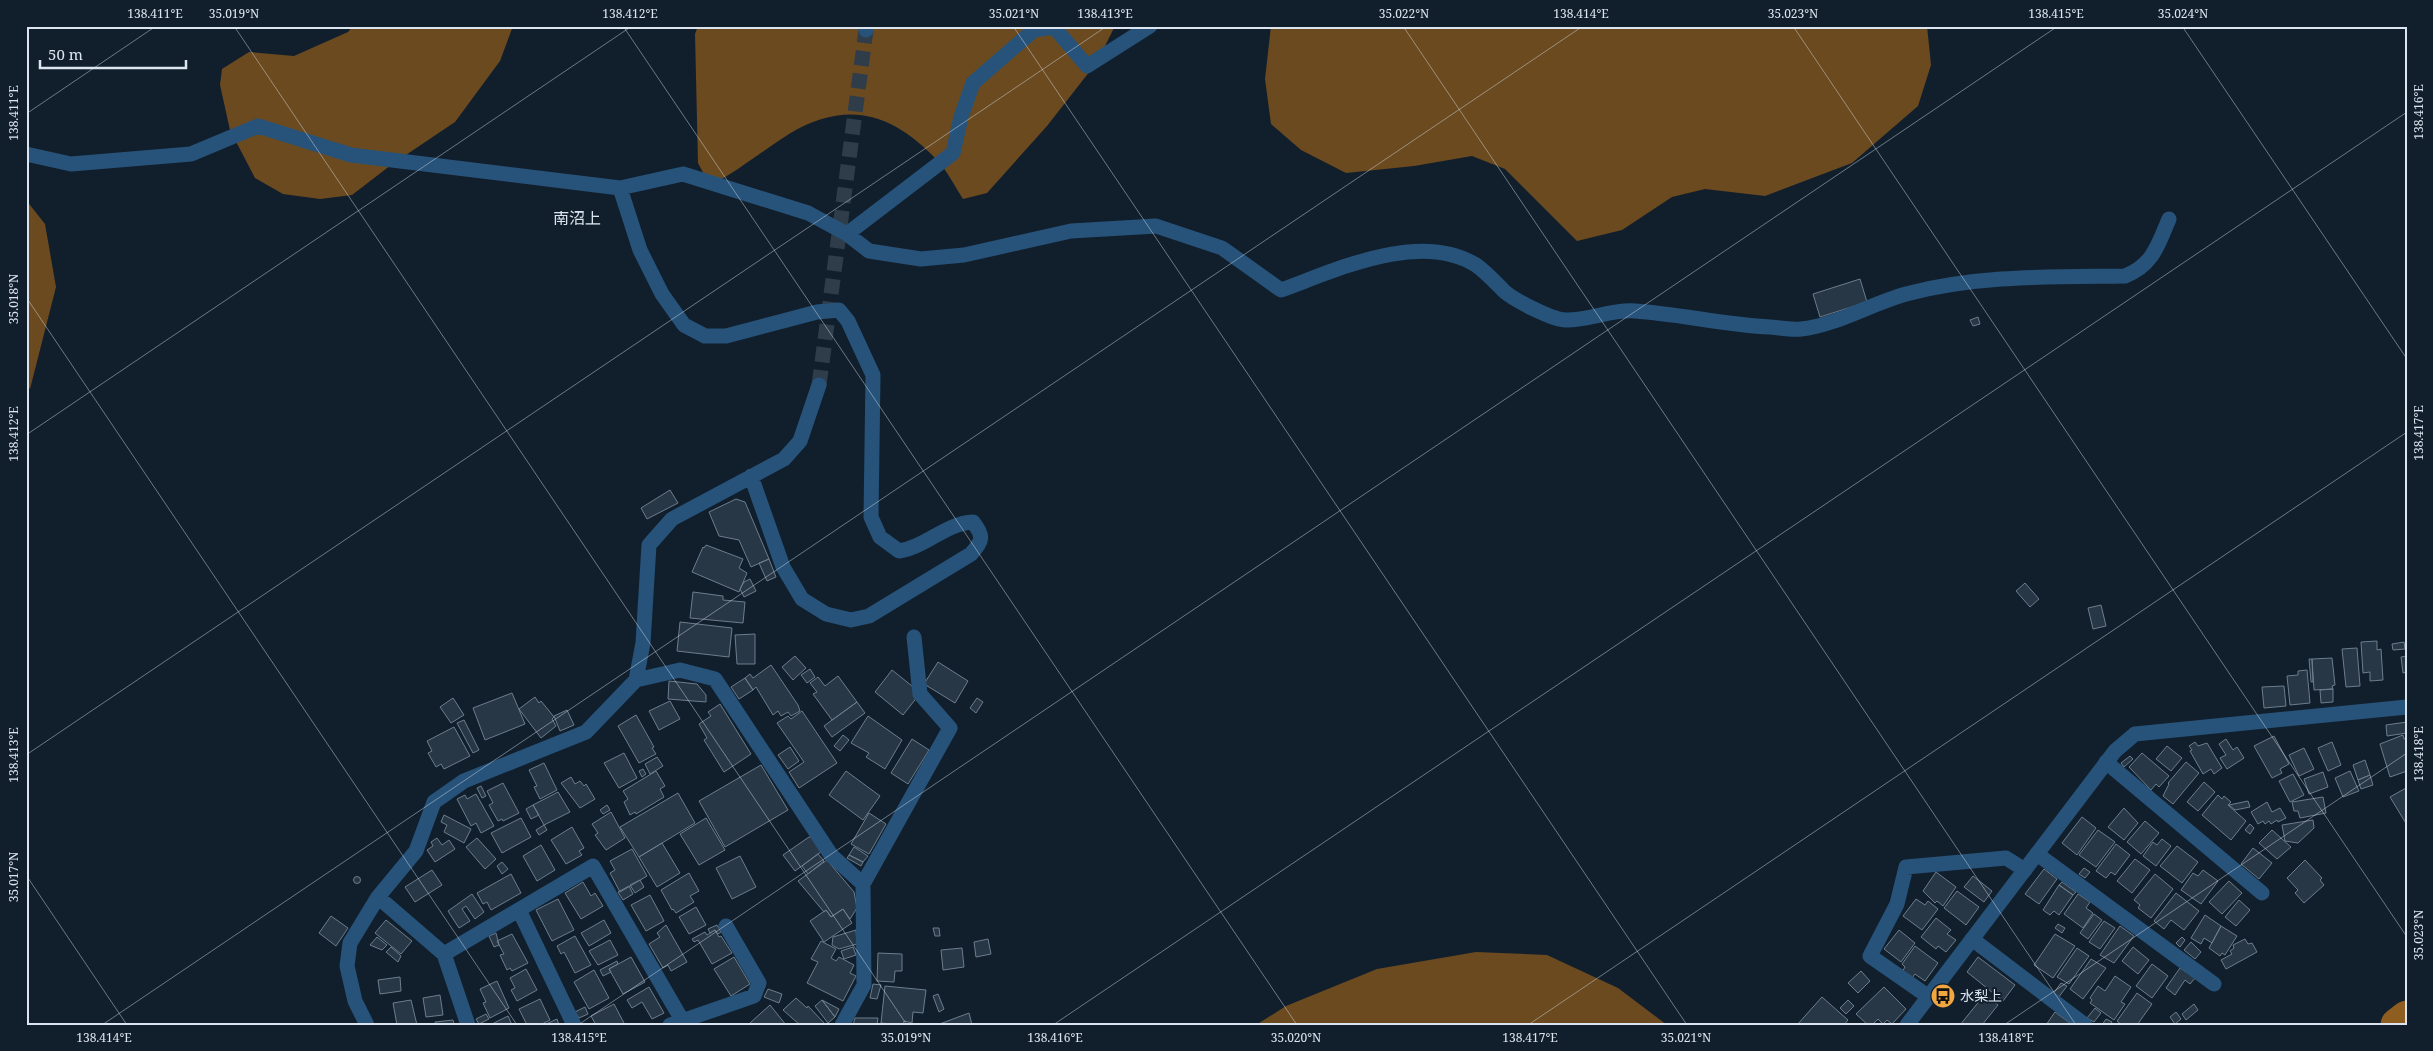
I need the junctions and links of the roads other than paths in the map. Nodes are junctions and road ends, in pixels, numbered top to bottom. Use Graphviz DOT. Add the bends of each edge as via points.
graph roads {
  1 [pos="1150,26"];
  2 [pos="26,154"];
  3 [pos="620,188"];
  4 [pos="2169,219"];
  5 [pos="847,234"];
  6 [pos="819,385"];
  7 [pos="751,476"];
  8 [pos="914,637"];
  9 [pos="636,680"];
  10 [pos="2407,707"];
  11 [pos="2106,762"];
  12 [pos="2037,854"];
  13 [pos="2025,870"];
  14 [pos="863,884"];
  15 [pos="2262,893"];
  16 [pos="378,897"];
  17 [pos="519,910"];
  18 [pos="726,926"];
  19 [pos="1972,939"];
  20 [pos="444,954"];
  21 [pos="2214,984"];
  22 [pos="1929,997"];
  23 [pos="676,1022"];
  24 [pos="1912,1023"];
  25 [pos="367,1025"];
  26 [pos="468,1025"];
  27 [pos="574,1025"];
  28 [pos="842,1025"];
  29 [pos="2084,1025"];
  1 -- 5 [label="street" via="1086,66 1054,27 1034,30 973,83 960,117 953,153"];
  2 -- 3 [label="street" via="71,164 191,154 258,126 351,155"];
  3 -- 5 [label="street" via="683,174 808,213"];
  3 -- 7 [label="street" via="640,250 662,294 684,325 705,336 726,336 817,312 839,310 848,321 874,375 871,517 880,537 899,551 913,549 961,522 973,522 980,532 980,543 971,554 869,616 851,620 826,614 802,599 783,567"];
  4 -- 5 [label="street" via="2153,255 2139,271 2125,276 1964,281 1904,294 1802,329 1745,326 1677,314 1630,311 1564,320 1508,294 1476,266 1449,254 1415,252 1376,257 1281,290 1222,248 1156,226 1071,231 964,255 921,259 869,251"];
  6 -- 7 [label="street" via="800,441 784,458"];
  7 -- 9 [label="street" via="672,519 649,545 643,643"];
  8 -- 14 [label="street" via="920,694 950,728"];
  9 -- 14 [label="street" via="680,670 714,679 831,855"];
  9 -- 16 [label="street" via="586,732 464,781 434,802 416,851"];
  10 -- 11 [label="street" via="2135,734 2123,742"];
  11 -- 12 [label="street"];
  11 -- 15 [label="street"];
  12 -- 13 [label="street"];
  12 -- 21 [label="street"];
  13 -- 19 [label="street"];
  13 -- 22 [label="street" via="2006,858 1906,867 1897,904 1870,956"];
  14 -- 28 [label="street" via="864,985"];
  16 -- 20 [label="street"];
  16 -- 25 [label="street" via="350,943 346,966 355,1001"];
  17 -- 20 [label="street"];
  17 -- 23 [label="street" via="593,866"];
  17 -- 27 [label="street"];
  18 -- 23 [label="street" via="759,983 754,996"];
  19 -- 22 [label="street"];
  19 -- 29 [label="street"];
  20 -- 26 [label="street"];
  22 -- 24 [label="street"];
}
